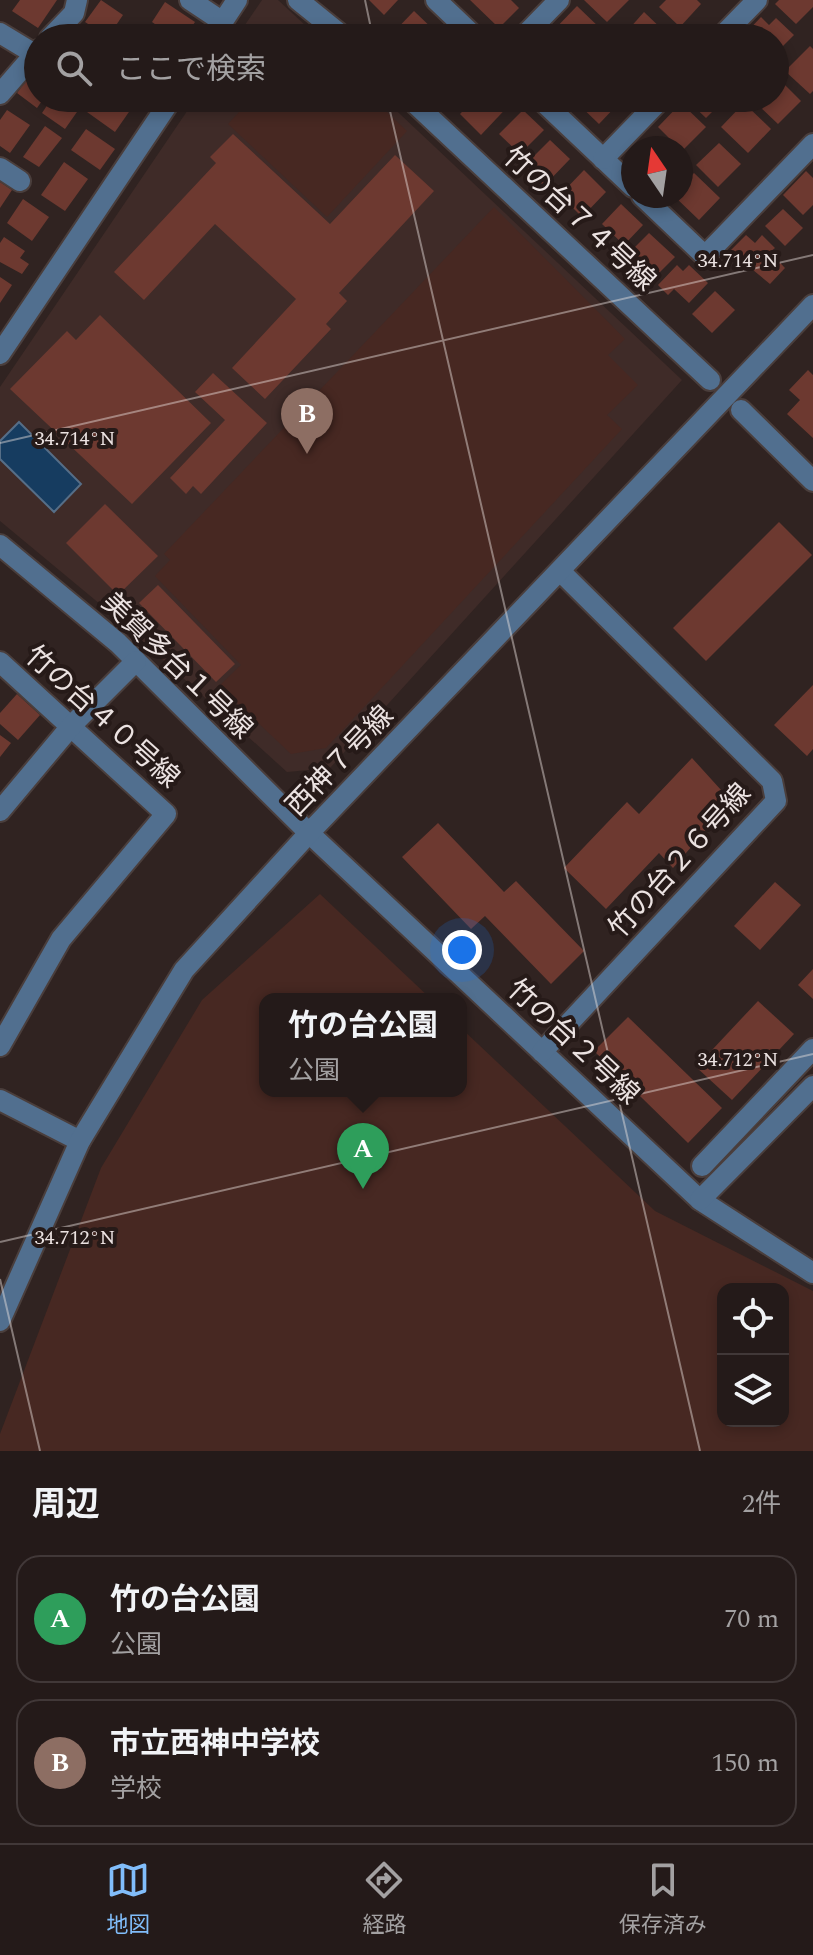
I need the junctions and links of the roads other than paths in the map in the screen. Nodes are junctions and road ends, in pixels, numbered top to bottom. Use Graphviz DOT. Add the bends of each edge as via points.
graph roads {
  1 [pos="77,0"];
  2 [pos="190,0"];
  3 [pos="237,0"];
  4 [pos="298,0"];
  5 [pos="436,0"];
  6 [pos="559,0"];
  7 [pos="757,0"];
  8 [pos="63,24"];
  9 [pos="212,24"];
  10 [pos="221,24"];
  11 [pos="328,24"];
  12 [pos="461,24"];
  13 [pos="536,24"];
  14 [pos="734,24"];
  15 [pos="0,33"];
  16 [pos="24,47"];
  17 [pos="24,68"];
  18 [pos="0,94"];
  19 [pos="163,112"];
  20 [pos="424,112"];
  21 [pos="554,112"];
  22 [pos="648,112"];
  23 [pos="813,144"];
  24 [pos="603,159"];
  25 [pos="0,168"];
  26 [pos="621,176"];
  27 [pos="20,181"];
  28 [pos="655,208"];
  29 [pos="813,305"];
  30 [pos="0,354"];
  31 [pos="710,380"];
  32 [pos="741,410"];
  33 [pos="813,481"];
  34 [pos="0,545"];
  35 [pos="560,571"];
  36 [pos="136,661"];
  37 [pos="0,662"];
  38 [pos="72,725"];
  39 [pos="0,811"];
  40 [pos="309,833"];
  41 [pos="0,1046"];
  42 [pos="813,1049"];
  43 [pos="542,1052"];
  44 [pos="813,1086"];
  45 [pos="0,1100"];
  46 [pos="80,1141"];
  47 [pos="702,1166"];
  48 [pos="700,1200"];
  49 [pos="813,1273"];
  50 [pos="0,1321"];
  1 -- 8 [label="street"];
  2 -- 9 [label="street"];
  3 -- 10 [label="street"];
  4 -- 11 [label="street"];
  5 -- 12 [label="street"];
  6 -- 13 [label="street"];
  7 -- 14 [label="street"];
  15 -- 16 [label="street"];
  17 -- 18 [label="street"];
  19 -- 30 [label="street"];
  20 -- 31 [label="street, 竹の台７４号線"];
  21 -- 24 [label="street"];
  22 -- 24 [label="street"];
  23 -- 28 [label="street" via="705,256"];
  24 -- 26 [label="street"];
  25 -- 27 [label="street"];
  29 -- 35 [label="street, 西神７号線"];
  32 -- 33 [label="street"];
  34 -- 36 [label="street, 美賀多台１号線"];
  35 -- 40 [label="street, 西神７号線"];
  35 -- 43 [label="street, 竹の台２６号線" via="772,781 776,801"];
  36 -- 38 [label="street"];
  36 -- 40 [label="street, 美賀多台１号線"];
  37 -- 38 [label="street, 竹の台４０号線"];
  38 -- 39 [label="street"];
  38 -- 41 [label="street, 竹の台４０号線" via="166,814 61,939"];
  40 -- 43 [label="street, 竹の台２号線"];
  40 -- 46 [label="street, 西神７号線" via="184,970"];
  42 -- 47 [label="street"];
  43 -- 48 [label="street, 竹の台２号線"];
  44 -- 48 [label="street"];
  45 -- 46 [label="street"];
  46 -- 50 [label="street, 西神７号線"];
  48 -- 49 [label="street, 竹の台２号線"];
}
